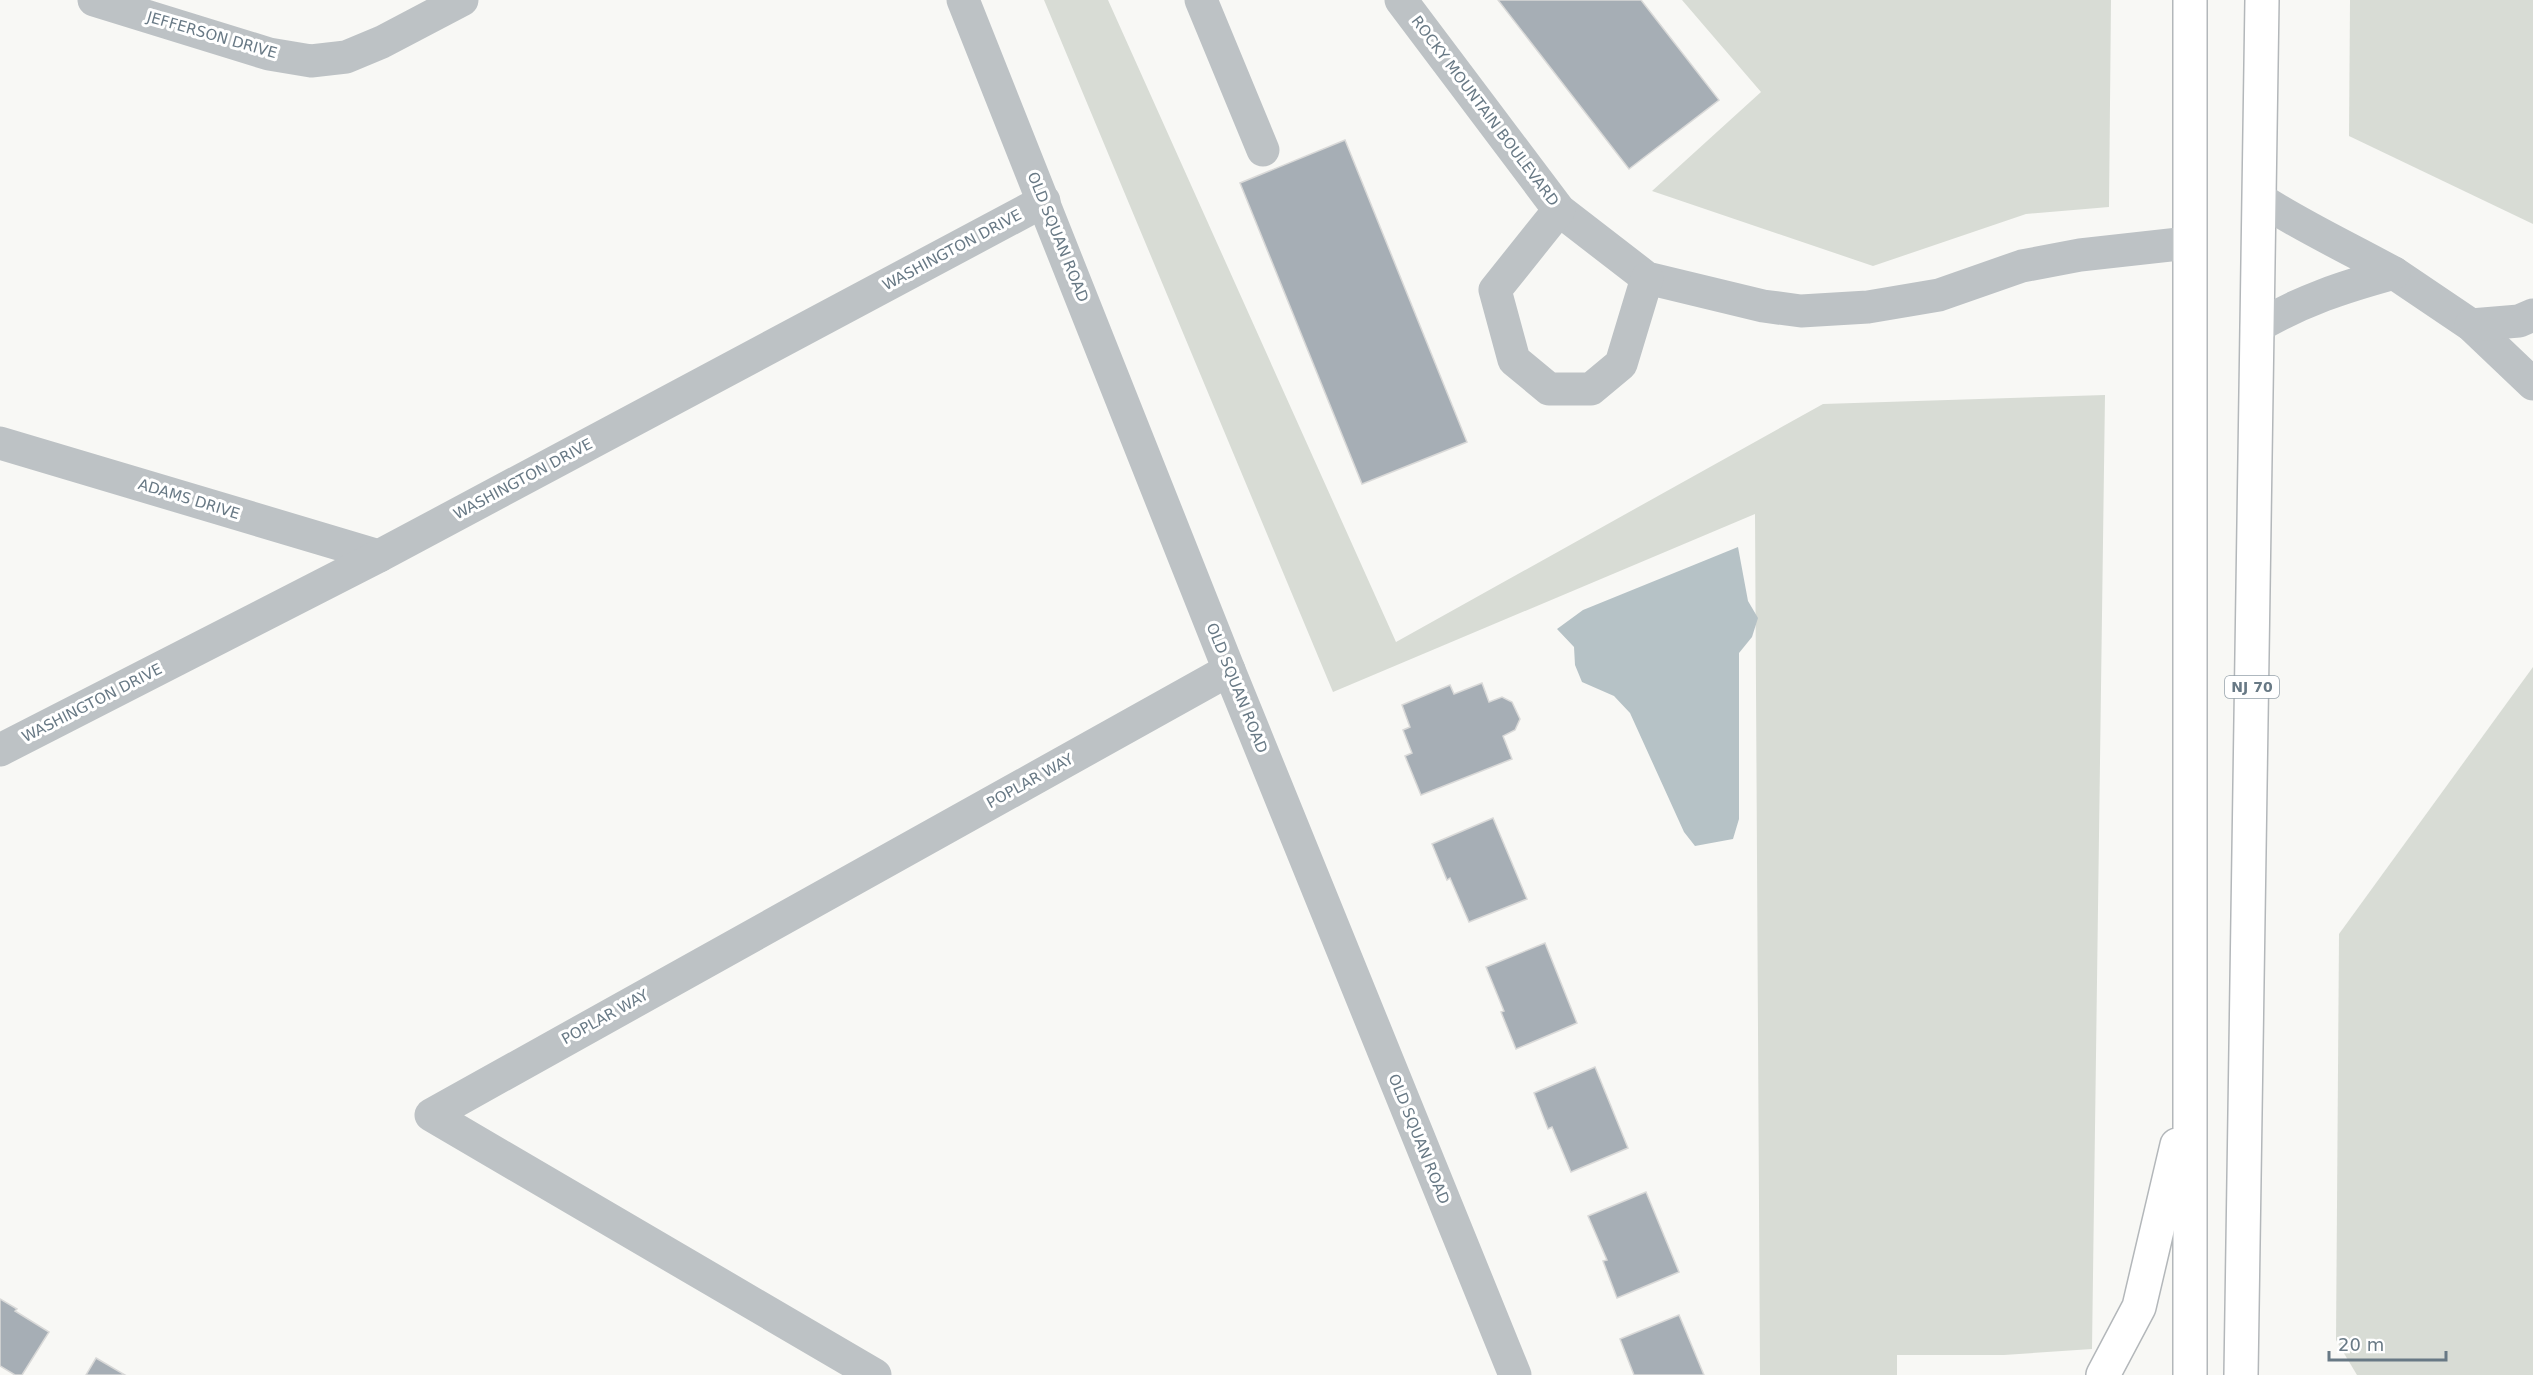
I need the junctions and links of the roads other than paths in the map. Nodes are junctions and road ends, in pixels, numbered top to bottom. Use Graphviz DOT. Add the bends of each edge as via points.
graph roads {
  1 [pos="94,0"];
  2 [pos="462,0"];
  3 [pos="963,0"];
  4 [pos="1201,0"];
  5 [pos="1401,0"];
  6 [pos="2190,0"];
  7 [pos="2262,0"];
  8 [pos="1263,150"];
  9 [pos="2260,199"];
  10 [pos="1044,201"];
  11 [pos="1559,210"];
  12 [pos="2188,243"];
  13 [pos="2394,273"];
  14 [pos="1647,278"];
  15 [pos="2533,315"];
  16 [pos="2472,325"];
  17 [pos="2257,327"];
  18 [pos="2533,384"];
  19 [pos="0,443"];
  20 [pos="379,556"];
  21 [pos="1229,670"];
  22 [pos="0,750"];
  23 [pos="2190,1091"];
  24 [pos="875,1375"];
  25 [pos="1515,1375"];
  26 [pos="2103,1375"];
  27 [pos="2190,1375"];
  28 [pos="2241,1375"];
  1 -- 2 [label="street, JEFFERSON DRIVE" via="269,54 311,61 345,57"];
  3 -- 10 [label="street, OLD SQUAN ROAD"];
  4 -- 8 [label="street"];
  5 -- 11 [label="street, ROCKY MOUNTAIN BOULEVARD"];
  6 -- 12 [label="highway"];
  7 -- 9 [label="highway, NJ 70"];
  9 -- 13 [label="street" via="2290,219"];
  9 -- 17 [label="highway, NJ 70"];
  10 -- 20 [label="street, WASHINGTON DRIVE"];
  10 -- 21 [label="street, OLD SQUAN ROAD"];
  11 -- 14 [label="street, ROCKY MOUNTAIN BOULEVARD"];
  11 -- 14 [label="street" via="1495,290 1514,360 1549,389 1591,389 1621,364"];
  12 -- 14 [label="street, ROCKY MOUNTAIN BOULEVARD" via="2034,264 1939,295 1857,308 1801,311 1763,306"];
  12 -- 23 [label="highway"];
  13 -- 16 [label="street"];
  13 -- 17 [label="street" via="2334,290 2287,309"];
  15 -- 16 [label="street" via="2518,321"];
  16 -- 18 [label="street"];
  17 -- 28 [label="highway, NJ 70"];
  19 -- 20 [label="street, ADAMS DRIVE"];
  20 -- 22 [label="street, WASHINGTON DRIVE"];
  21 -- 24 [label="street, POPLAR WAY" via="431,1114"];
  21 -- 25 [label="street, OLD SQUAN ROAD"];
  23 -- 26 [label="highway" via="2139,1307"];
  23 -- 27 [label="highway"];
}
